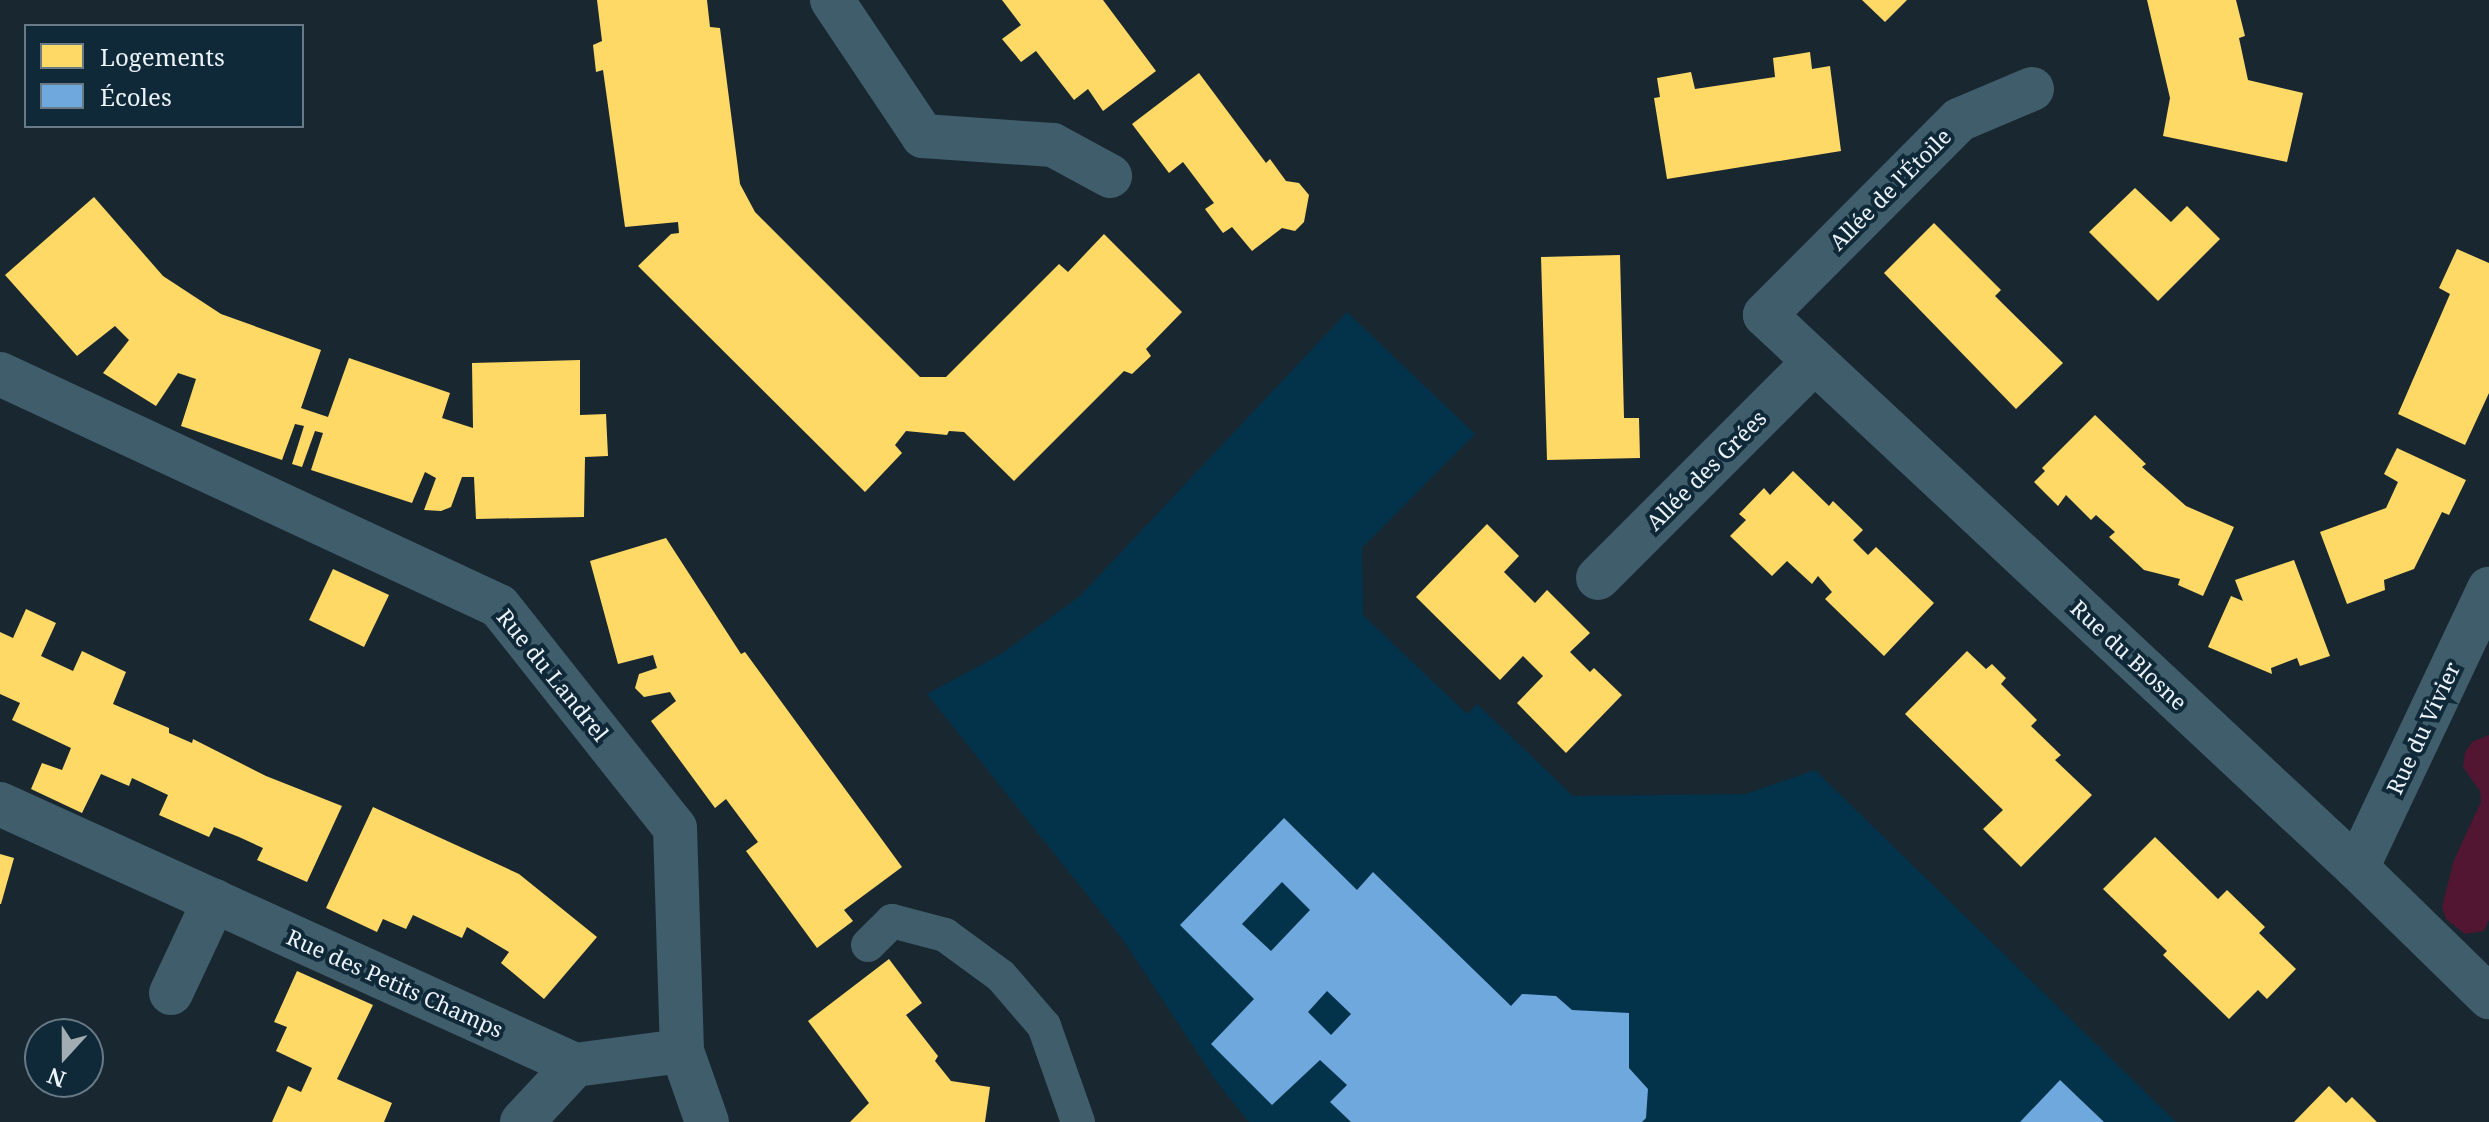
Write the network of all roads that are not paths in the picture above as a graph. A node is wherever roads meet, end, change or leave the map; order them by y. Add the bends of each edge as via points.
1 (832, 0) edge
2 (2032, 89) dead end
3 (1110, 176) dead end
4 (1765, 315) joint
5 (1814, 362) junction
6 (0, 374) edge
7 (1598, 578) dead end
8 (2489, 589) edge
9 (0, 804) edge
10 (2357, 868) junction
11 (214, 901) junction
12 (868, 945) dead end
13 (171, 993) dead end
14 (2489, 997) edge
15 (682, 1051) junction
16 (575, 1065) junction
17 (522, 1122) edge
18 (707, 1122) edge
19 (1078, 1122) edge

1 - 3 street via 923,136 1053,145
2 - 4 street, Allée de l'Étoile via 1959,120
4 - 5 street, Rue du Blosne
5 - 7 street, Allée des Grées
5 - 10 street, Rue du Blosne
6 - 15 street, Rue du Landrel via 499,606 675,828
8 - 10 street, Rue du Vivier
9 - 11 street, Rue des Petits Champs
10 - 14 street, Rue du Blosne
11 - 13 street
11 - 16 street, Rue des Petits Champs
12 - 19 lane via 892,921 945,935 1001,976 1044,1026
15 - 16 street
15 - 18 street, Rue du Landrel
16 - 17 street

